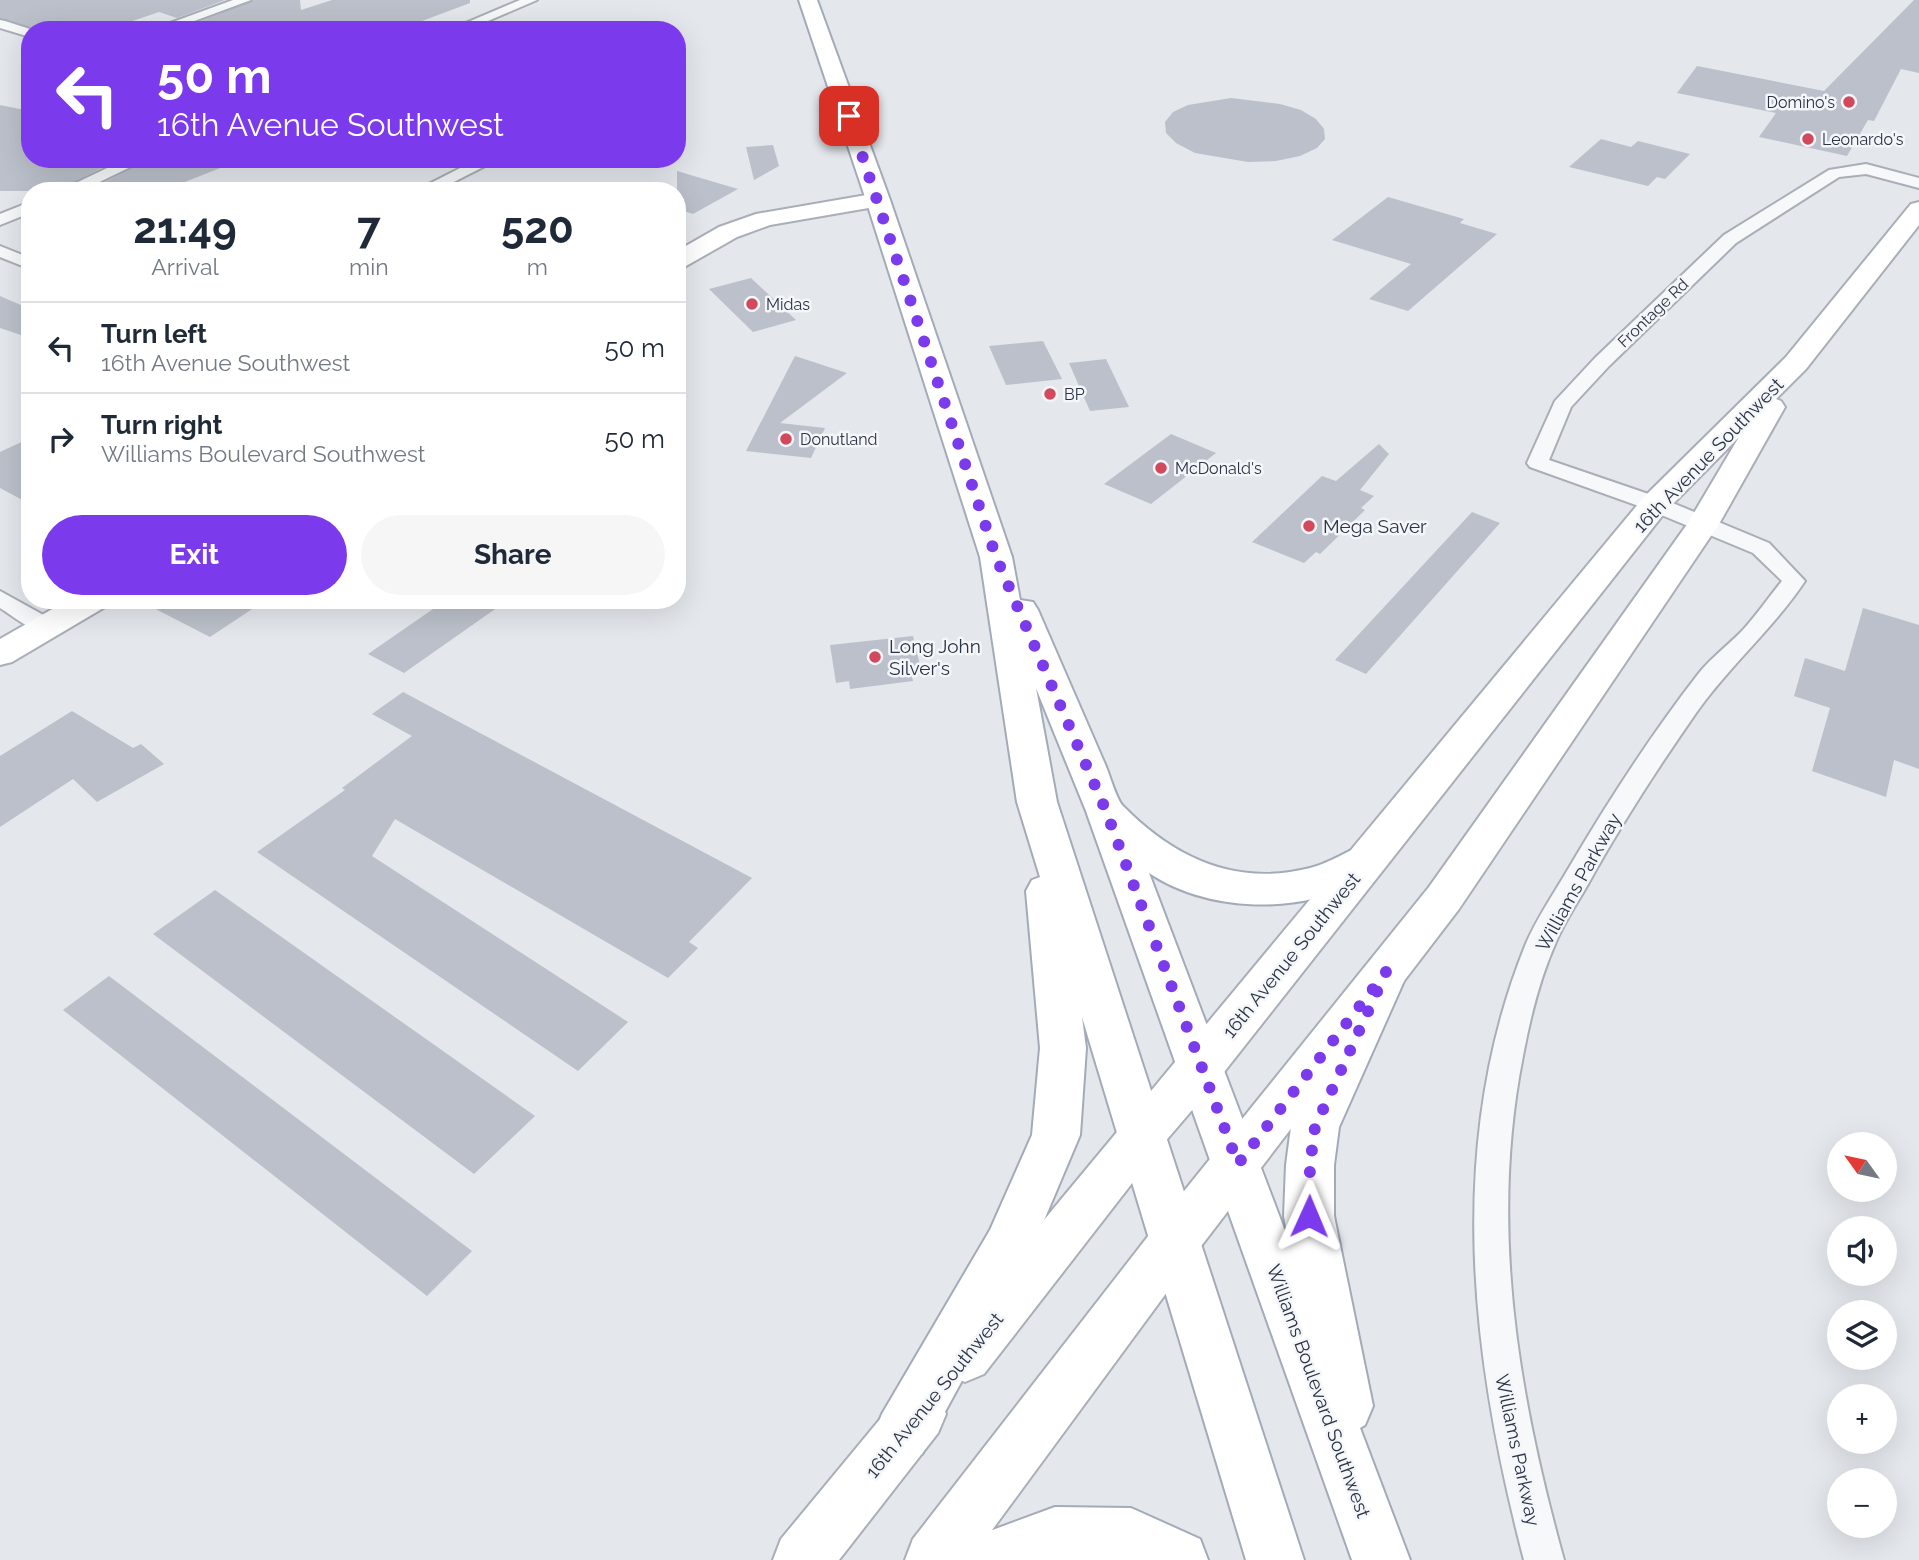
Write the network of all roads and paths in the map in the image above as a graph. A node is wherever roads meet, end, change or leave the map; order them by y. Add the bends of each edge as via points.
1 (245, 0) edge
2 (531, 0) edge
3 (808, 0) edge
4 (183, 21) edge
5 (478, 21) edge
6 (0, 24) edge
7 (21, 30) edge
8 (119, 168) edge
9 (472, 168) edge
10 (87, 182) edge
11 (442, 182) edge
12 (1919, 183) edge
13 (878, 200) junction
14 (1919, 209) edge
15 (21, 211) edge
16 (0, 220) edge
17 (0, 251) edge
18 (686, 256) edge
19 (21, 260) edge
20 (1796, 363) junction
21 (1655, 504) junction
22 (1703, 524) junction
23 (996, 557) junction
24 (0, 598) edge
25 (78, 609) edge
26 (48, 627) junction
27 (0, 654) edge
28 (1037, 802) junction
29 (1106, 811) junction
30 (1369, 858) junction
31 (1386, 972) junction
32 (1201, 1067) junction
33 (1140, 1136) junction
34 (1238, 1164) junction
35 (1174, 1242) junction
36 (902, 1434) junction
37 (1377, 1551) edge
38 (802, 1560) edge
39 (934, 1560) edge
40 (989, 1560) edge
41 (1179, 1560) edge
42 (1275, 1560) edge
43 (1544, 1560) edge

1 - 4 street
2 - 5 street
3 - 13 main road, Williams Boulevard Southwest
6 - 7 street
8 - 10 street
9 - 11 street
12 - 21 street, Frontage Rd via 1866,169 1835,173 1730,239 1562,405 1538,463
13 - 18 main road via 765,219 727,232
13 - 23 main road, Williams Boulevard Southwest
14 - 20 main road, 16th Avenue Southwest
15 - 16 street
17 - 19 street
20 - 21 main road, 16th Avenue Southwest
20 - 22 main road, 16th Avenue Southwest
21 - 22 street, Williams Parkway
21 - 30 main road, 16th Avenue Southwest
22 - 31 main road, 16th Avenue Southwest via 1444,898
22 - 43 street, Williams Parkway via 1761,548 1794,581 1753,633 1707,678 1586,860 1540,944 1517,1010 1494,1122 1489,1239 1502,1377
23 - 28 main road, Williams Boulevard Southwest
23 - 29 main road, Williams Boulevard Southwest
24 - 26 street
25 - 26 main road
26 - 27 main road
28 - 33 main road, Williams Boulevard Southwest
28 - 36 main road via 1063,1048 1056,1135 1008,1246
29 - 30 main road via 1157,859 1214,883 1268,889 1316,883
29 - 32 main road, Williams Boulevard Southwest
30 - 32 main road, 16th Avenue Southwest
31 - 34 main road, 16th Avenue Southwest
31 - 37 main road via 1315,1127 1309,1191 1309,1216
32 - 33 main road, 16th Avenue Southwest
32 - 34 main road, Williams Boulevard Southwest
33 - 35 main road, Williams Boulevard Southwest
33 - 36 main road, 16th Avenue Southwest
34 - 35 main road, 16th Avenue Southwest
34 - 37 main road, Williams Boulevard Southwest
35 - 39 main road, 16th Avenue Southwest
35 - 42 main road, Williams Boulevard Southwest
36 - 38 main road, 16th Avenue Southwest
40 - 41 main road via 1055,1536 1131,1537

